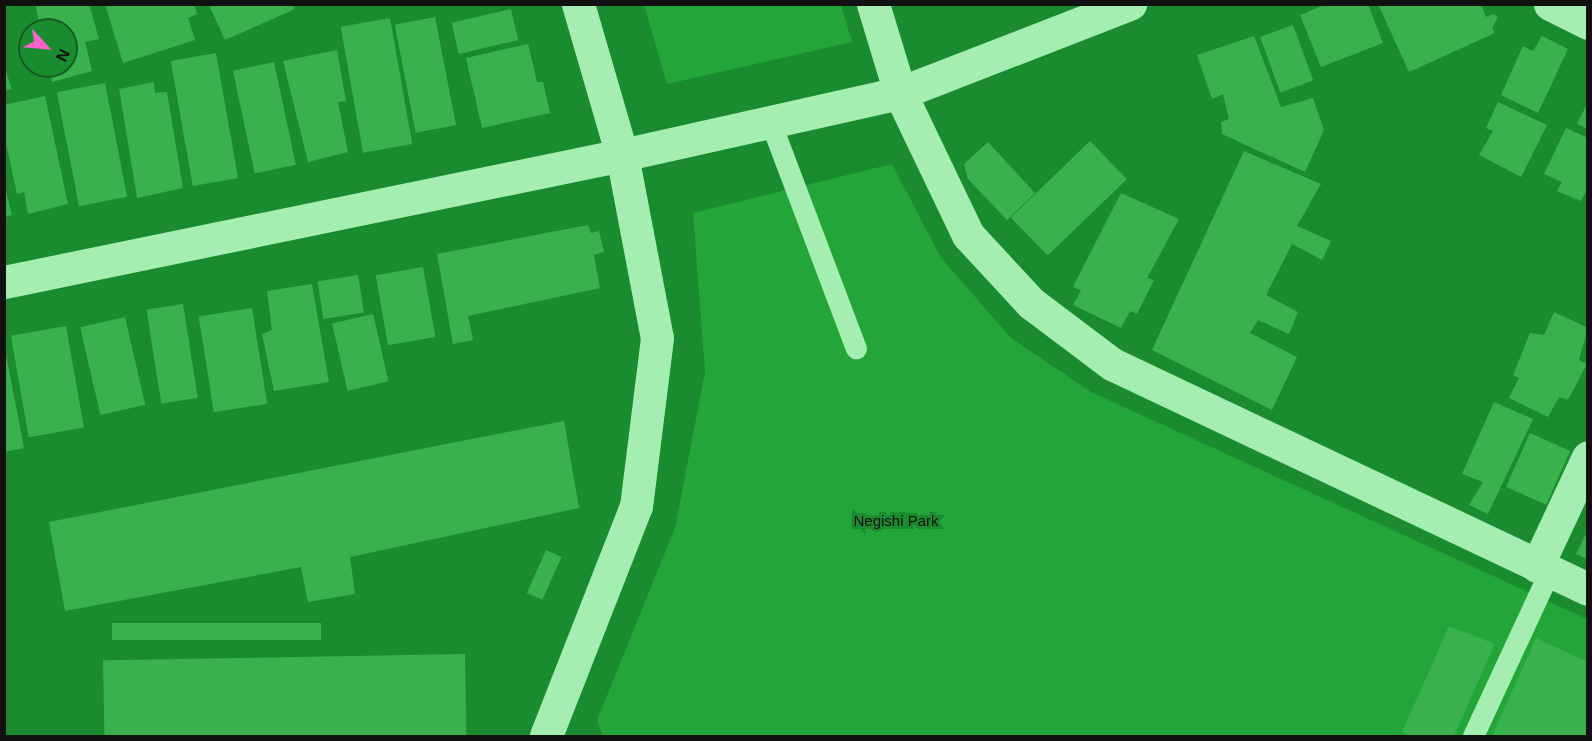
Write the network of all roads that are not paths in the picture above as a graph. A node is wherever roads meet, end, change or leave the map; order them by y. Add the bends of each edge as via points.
1 (578, 4) edge
2 (873, 4) edge
3 (1130, 4) edge
4 (1550, 4) edge
5 (1587, 23) edge
6 (900, 93) junction
7 (770, 121) junction
8 (622, 155) junction
9 (4, 282) edge
10 (856, 348) dead end
11 (1587, 457) edge
12 (1543, 569) junction
13 (1587, 589) edge
14 (546, 736) edge
15 (1473, 736) edge

1 - 8 street
2 - 6 street
3 - 6 street
4 - 5 street
6 - 7 street
6 - 12 street via 968,235 1031,303 1112,364
7 - 8 street
7 - 10 lane
8 - 9 street
8 - 14 street via 657,338 638,495
11 - 12 street
12 - 13 street
12 - 15 lane

